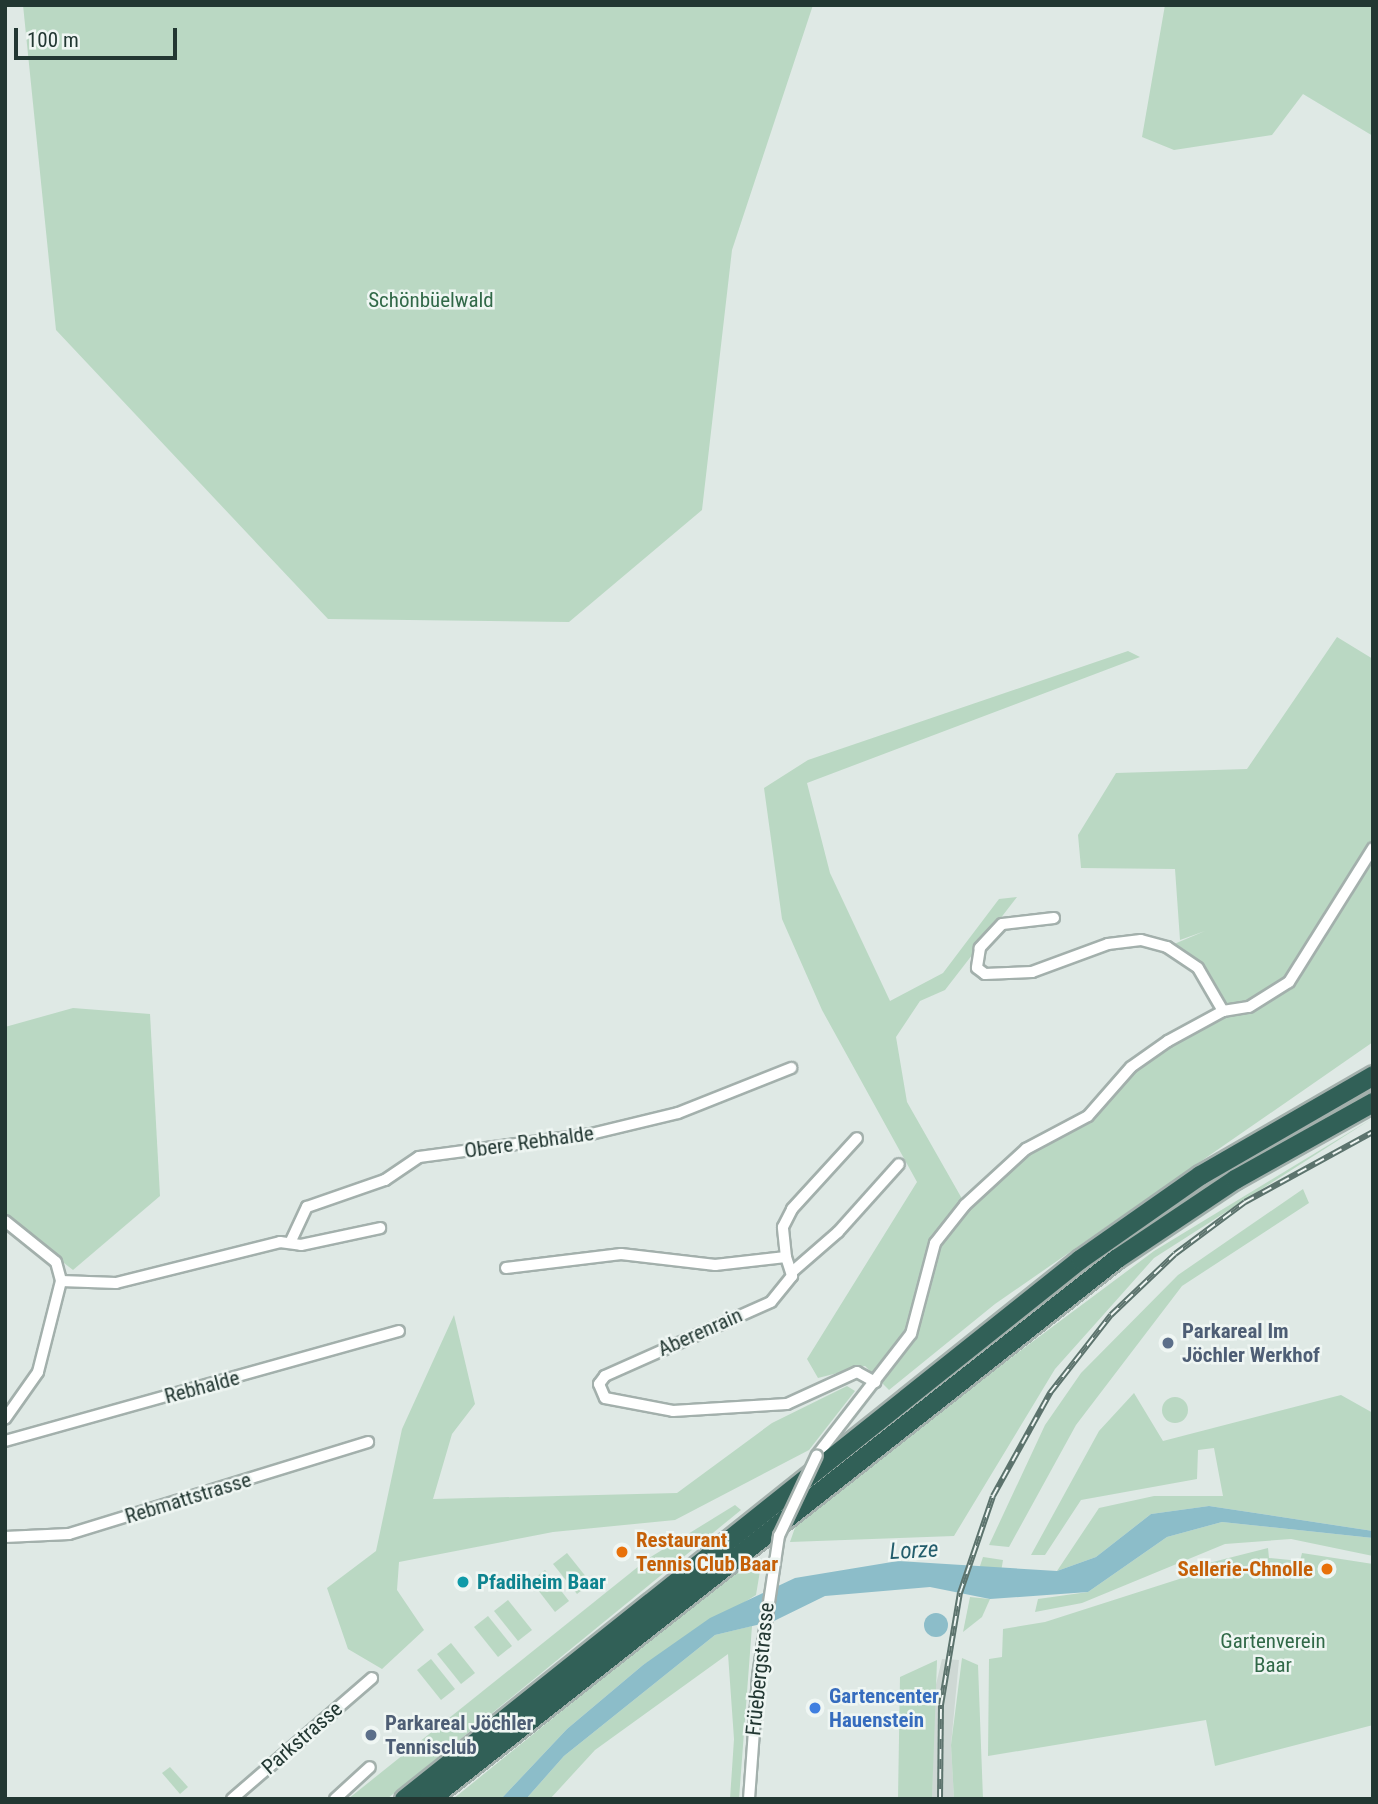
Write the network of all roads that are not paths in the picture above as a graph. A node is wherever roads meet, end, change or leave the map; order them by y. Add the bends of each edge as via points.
1 (1373, 848) edge
2 (1054, 918) dead end
3 (1223, 1011) junction
4 (792, 1068) dead end
5 (1373, 1075) edge
6 (1373, 1102) edge
7 (857, 1138) dead end
8 (899, 1164) dead end
9 (5, 1222) edge
10 (380, 1228) dead end
11 (290, 1243) junction
12 (786, 1258) junction
13 (506, 1268) dead end
14 (792, 1272) junction
15 (61, 1282) junction
16 (399, 1331) dead end
17 (875, 1382) junction
18 (5, 1419) edge
19 (5, 1441) edge
20 (369, 1443) dead end
21 (5, 1537) edge
22 (372, 1678) dead end
23 (370, 1767) dead end
24 (233, 1799) edge
25 (335, 1799) edge
26 (404, 1799) edge
27 (429, 1799) edge
28 (749, 1799) edge

1 - 3 street, Früebergstrasse via 1289,982 1249,1007
2 - 3 street via 1002,924 980,948 977,968 985,974 1032,972 1108,944 1140,940 1167,947 1198,968
3 - 17 street, Früebergstrasse via 1131,1067 1088,1116 1026,1150 965,1205 936,1242 911,1334
4 - 11 street, Obere Rebhalde via 678,1113 591,1134 419,1157 385,1180 307,1207
5 - 26 highway via 1223,1160 1080,1259
6 - 27 highway via 1235,1179 1116,1258
7 - 12 street via 792,1209 783,1227
8 - 14 street via 838,1232
9 - 15 street via 56,1262
10 - 11 street
11 - 15 street via 116,1283
12 - 13 street via 715,1265 621,1254
12 - 14 street
14 - 17 street, Aberenrain via 771,1302 605,1376 600,1392 673,1411 787,1404 857,1372
15 - 18 street via 38,1372
16 - 19 street, Rebhalde
17 - 28 street, Früebergstrasse, bridge via 817,1455 786,1518 772,1566
20 - 21 street, Rebmattstrasse via 69,1534
22 - 24 street, Parkstrasse
23 - 25 street

